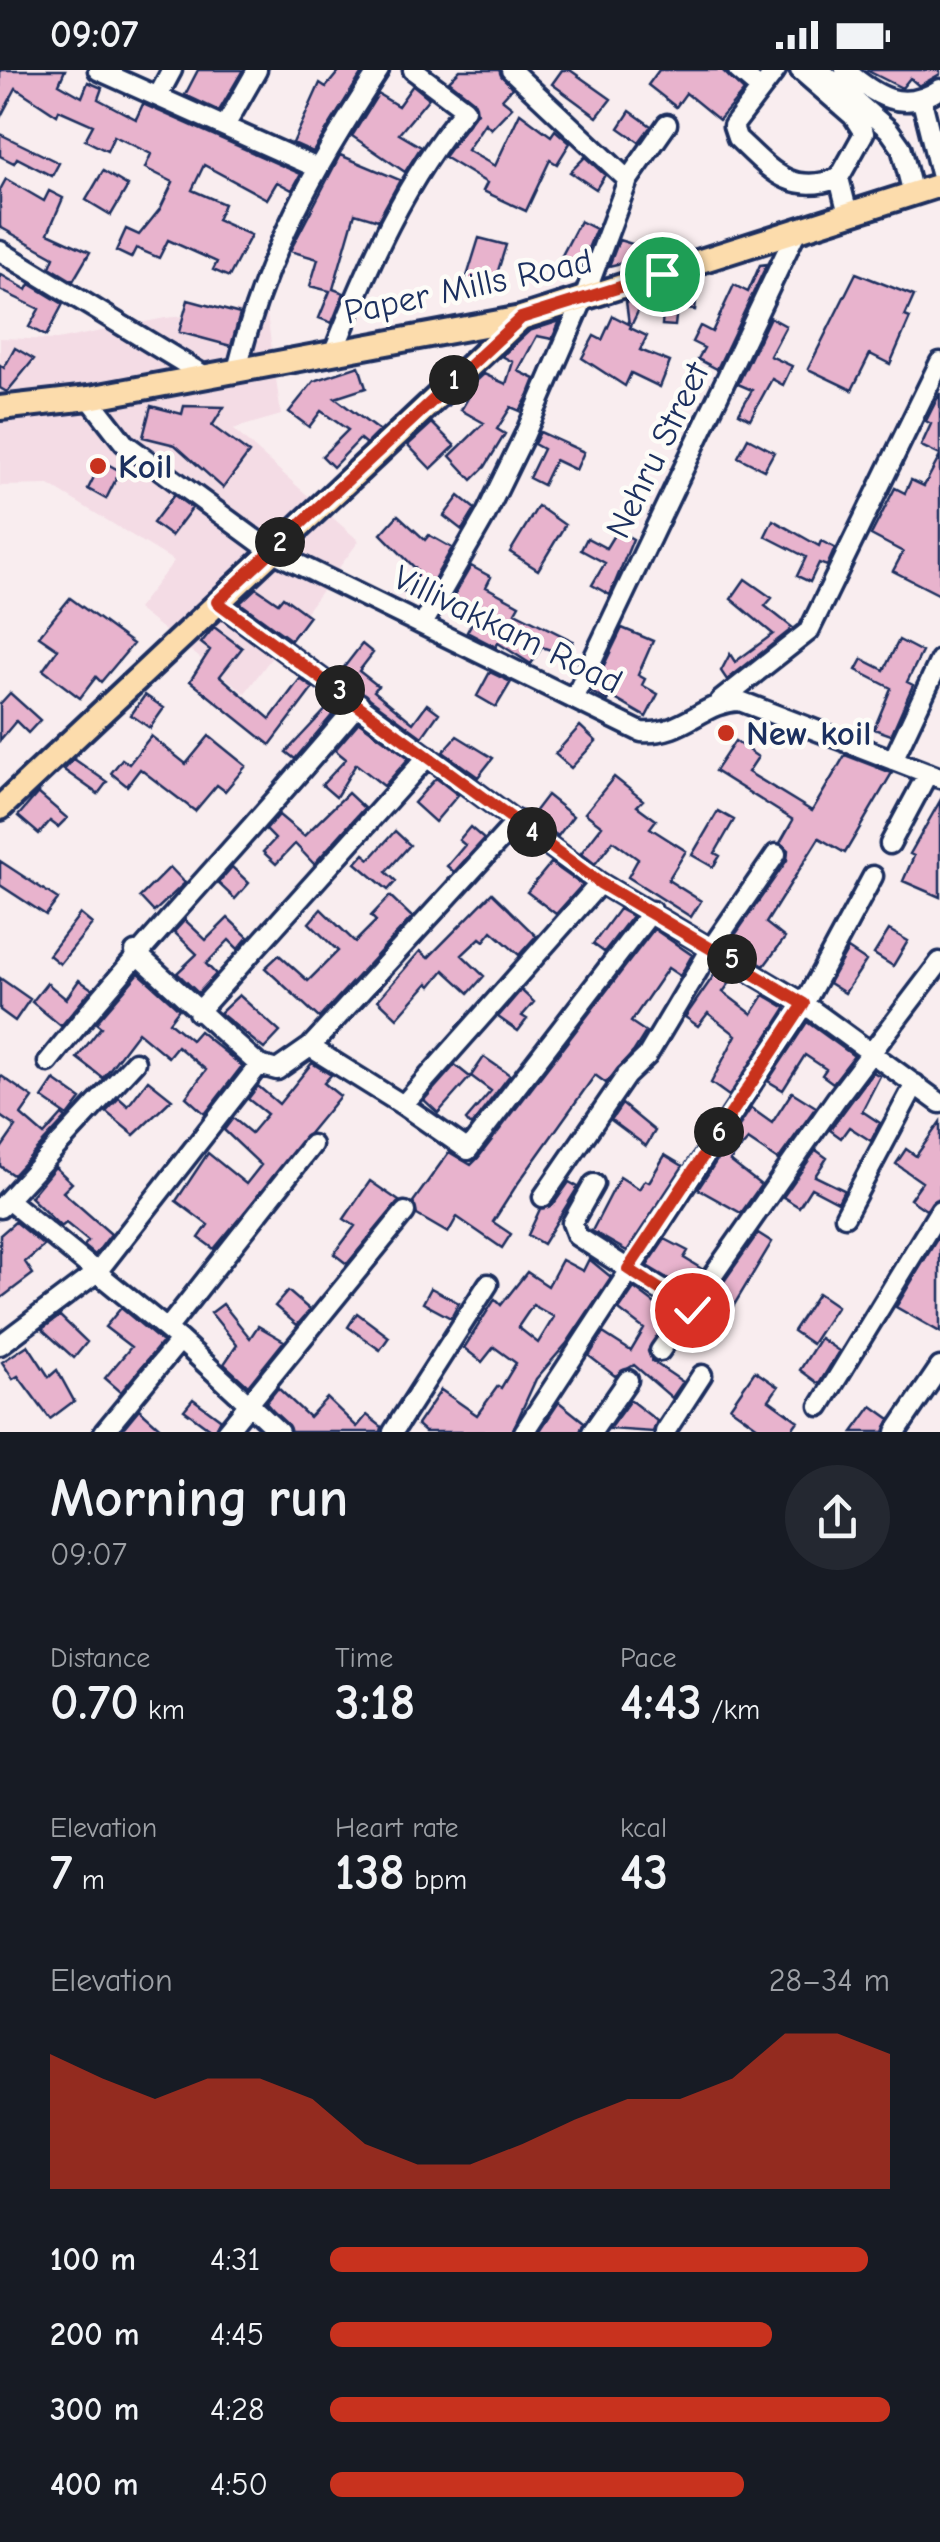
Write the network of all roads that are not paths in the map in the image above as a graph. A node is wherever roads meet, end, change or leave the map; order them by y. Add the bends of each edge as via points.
1 (98, 70) edge
2 (172, 70) edge
3 (257, 70) edge
4 (378, 70) edge
5 (413, 70) edge
6 (511, 70) edge
7 (738, 70) edge
8 (776, 70) edge
9 (800, 70) edge
10 (820, 70) edge
11 (845, 70) edge
12 (759, 88) junction
13 (940, 90) edge
14 (158, 96) junction
15 (922, 101) junction
16 (667, 124) dead end
17 (226, 126) junction
18 (315, 167) junction
19 (940, 173) edge
20 (839, 178) junction
21 (628, 180) junction
22 (940, 185) edge
23 (914, 194) junction
24 (848, 214) junction
25 (797, 230) junction
26 (0, 251) edge
27 (584, 300) junction
28 (521, 318) junction
29 (334, 351) junction
30 (940, 362) edge
31 (237, 370) junction
32 (202, 374) junction
33 (90, 398) junction
34 (0, 408) edge
35 (271, 551) junction
36 (217, 602) junction
37 (423, 624) junction
38 (940, 660) edge
39 (575, 696) junction
40 (720, 702) junction
41 (359, 703) junction
42 (428, 756) junction
43 (893, 760) junction
44 (934, 776) edge
45 (0, 808) edge
46 (516, 821) junction
47 (890, 844) dead end
48 (776, 854) dead end
49 (873, 876) dead end
50 (600, 883) junction
51 (652, 911) junction
52 (712, 947) junction
53 (135, 952) junction
54 (940, 962) edge
55 (804, 1004) junction
56 (198, 1012) junction
57 (310, 1047) junction
58 (870, 1053) junction
59 (48, 1062) dead end
60 (135, 1062) dead end
61 (259, 1065) junction
62 (915, 1084) junction
63 (940, 1103) edge
64 (403, 1105) junction
65 (312, 1145) dead end
66 (594, 1184) dead end
67 (543, 1197) dead end
68 (4, 1204) edge
69 (940, 1210) edge
70 (405, 1212) dead end
71 (846, 1216) dead end
72 (628, 1269) junction
73 (98, 1272) junction
74 (488, 1284) dead end
75 (692, 1310) junction
76 (174, 1335) junction
77 (0, 1345) edge
78 (660, 1351) dead end
79 (940, 1368) edge
80 (702, 1374) dead end
81 (628, 1380) dead end
82 (250, 1403) junction
83 (820, 1406) dead end
84 (104, 1432) edge
85 (226, 1432) edge
86 (279, 1432) edge
87 (394, 1432) edge
88 (524, 1432) edge
89 (592, 1432) edge
90 (665, 1432) edge
91 (896, 1432) edge

1 - 14 street
2 - 14 street
3 - 17 street
4 - 18 street
5 - 29 street via 466,109 415,176
6 - 21 street
7 - 12 street
8 - 12 street
9 - 20 street via 864,133
10 - 23 street via 889,130
11 - 15 street via 881,99
12 - 20 street via 734,126 737,138 799,186
13 - 15 street
14 - 17 street
15 - 19 street
16 - 21 street
17 - 18 street
18 - 31 street via 275,251
20 - 24 street
21 - 27 street
22 - 23 main road, Paper Mills Road
23 - 24 main road, Paper Mills Road
24 - 25 main road, Paper Mills Road
25 - 27 main road, Paper Mills Road
25 - 39 street, Nehru Street
26 - 32 street
27 - 28 main road, Paper Mills Road
27 - 37 street via 486,516
28 - 29 main road, Paper Mills Road
28 - 35 main road
29 - 31 main road, Paper Mills Road
30 - 40 street, Villivakkam Road via 808,631
31 - 32 main road, Paper Mills Road
32 - 33 main road, Paper Mills Road
33 - 34 main road, Paper Mills Road
33 - 35 street, Villivakkam Road via 124,443
35 - 36 main road
35 - 37 street, Villivakkam Road
36 - 41 street
36 - 45 main road
37 - 39 street, Villivakkam Road
38 - 43 street
39 - 40 street, Villivakkam Road via 641,732 663,733
40 - 43 street via 740,701
41 - 42 street
41 - 53 street
42 - 46 street
42 - 56 street
43 - 44 street
44 - 47 street
46 - 50 street
46 - 57 street
48 - 52 street
49 - 55 street
50 - 51 street
50 - 64 street
51 - 52 street
51 - 64 street via 478,1144 468,1150
52 - 55 street
52 - 67 street via 646,1056
53 - 56 street
53 - 59 street
54 - 58 street
55 - 58 street
55 - 72 street
56 - 61 street
57 - 61 street via 277,1070
57 - 64 street
58 - 62 street
58 - 75 street
60 - 68 street
61 - 73 street
62 - 63 street
62 - 71 street
65 - 76 street
66 - 72 street via 574,1229
68 - 73 street
69 - 83 street
70 - 82 street
72 - 75 street
72 - 88 street
73 - 76 street
73 - 77 street
74 - 87 street
75 - 78 street
76 - 82 street
76 - 84 street
79 - 91 street
80 - 90 street
81 - 89 street
82 - 85 street
82 - 86 street

